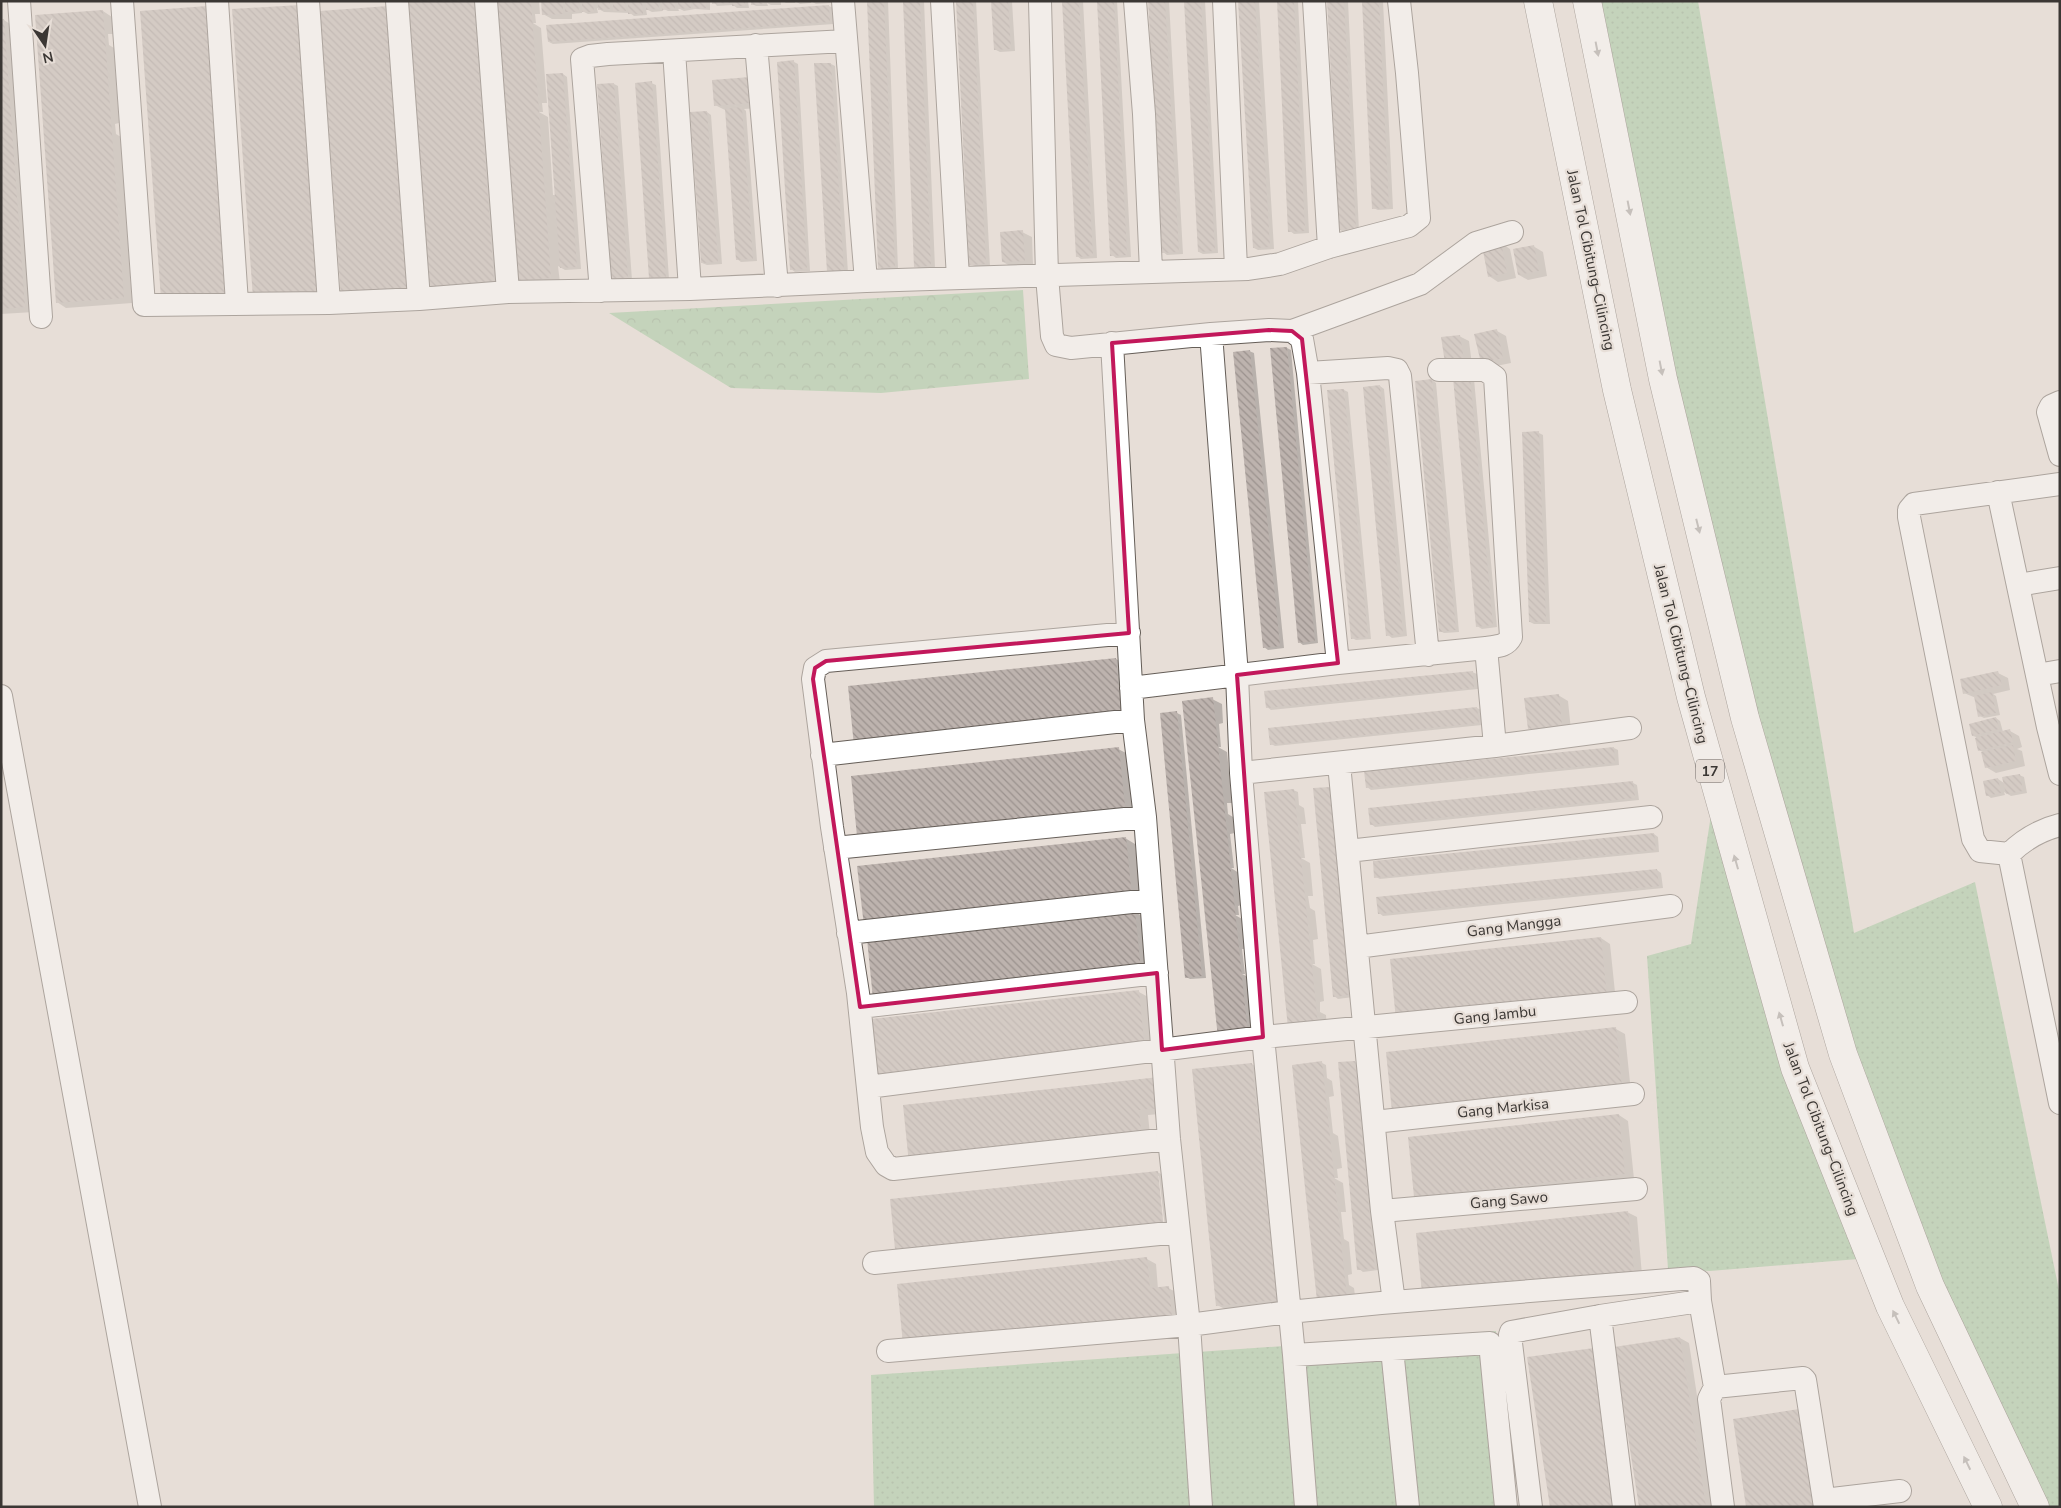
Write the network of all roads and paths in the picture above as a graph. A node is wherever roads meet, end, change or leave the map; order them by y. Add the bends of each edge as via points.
1 (19, 1) edge
2 (122, 1) edge
3 (217, 1) edge
4 (308, 1) edge
5 (397, 1) edge
6 (486, 1) edge
7 (842, 1) edge
8 (942, 1) edge
9 (1040, 1) edge
10 (1134, 1) edge
11 (1224, 1) edge
12 (1314, 1) edge
13 (1399, 1) edge
14 (1538, 1) edge
15 (1587, 1) edge
16 (846, 41) junction
17 (756, 45) junction
18 (674, 51) junction
19 (1512, 232) dead end
20 (1329, 248) junction
21 (1236, 268) junction
22 (1151, 271) junction
23 (1047, 276) junction
24 (958, 278) junction
25 (866, 281) junction
26 (777, 286) junction
27 (690, 290) junction
28 (601, 291) junction
29 (508, 292) junction
30 (419, 299) junction
31 (237, 303) junction
32 (329, 303) junction
33 (41, 317) dead end
34 (1292, 331) junction
35 (1210, 334) junction
36 (1112, 343) junction
37 (1438, 370) dead end
38 (1308, 372) junction
39 (2060, 402) edge
40 (2060, 455) edge
41 (2060, 484) edge
42 (1998, 492) junction
43 (2060, 578) edge
44 (2018, 585) junction
45 (1128, 633) junction
46 (1486, 648) junction
47 (1428, 655) junction
48 (1338, 663) junction
49 (2060, 671) edge
50 (1237, 675) junction
51 (2037, 675) junction
52 (1131, 688) junction
53 (1, 696) edge
54 (1132, 720) junction
55 (2054, 726) edge
56 (1630, 728) dead end
57 (1494, 746) junction
58 (822, 755) junction
59 (1339, 764) junction
60 (1241, 773) junction
61 (2060, 774) edge
62 (1651, 817) dead end
63 (1145, 818) junction
64 (2060, 824) edge
65 (835, 848) junction
66 (1348, 851) junction
67 (2009, 854) junction
68 (1150, 900) junction
69 (1670, 906) dead end
70 (848, 933) junction
71 (1357, 947) junction
72 (1157, 973) junction
73 (1626, 1002) dead end
74 (860, 1007) junction
75 (1365, 1028) junction
76 (1263, 1037) junction
77 (1162, 1050) junction
78 (868, 1087) junction
79 (1633, 1094) dead end
80 (2060, 1103) edge
81 (1374, 1122) junction
82 (1169, 1139) junction
83 (1636, 1189) dead end
84 (1382, 1211) junction
85 (1179, 1232) junction
86 (874, 1263) dead end
87 (1700, 1301) junction
88 (1394, 1302) junction
89 (1288, 1312) junction
90 (1600, 1316) junction
91 (1189, 1325) junction
92 (1392, 1349) junction
93 (888, 1351) dead end
94 (1294, 1355) junction
95 (1716, 1387) junction
96 (1900, 1492) dead end
97 (1825, 1503) edge
98 (150, 1507) edge
99 (1201, 1507) edge
100 (1306, 1507) edge
101 (1408, 1507) edge
102 (1506, 1507) edge
103 (1530, 1507) edge
104 (1624, 1507) edge
105 (1722, 1507) edge
106 (1988, 1507) edge
107 (2035, 1507) edge

1 - 33 street
2 - 31 street via 144,305
3 - 31 street
4 - 32 street
5 - 30 street
6 - 29 street
7 - 16 street
8 - 24 street
9 - 23 street
10 - 22 street via 1144,114
11 - 21 street
12 - 20 street
13 - 20 street via 1419,218 1409,226
106 -> 14 highway, Jalan Tol Cibitung–Cilincing / 17 via 1890,1306 1795,1068 1697,722 1617,390
15 -> 107 highway via 1663,380 1744,718 1843,1054 1930,1286
16 - 17 street
16 - 25 street
17 - 18 street
17 - 26 street
18 - 27 street
18 - 28 street via 590,56 581,62
19 - 34 street via 1472,245 1420,284
20 - 21 street via 1280,264
21 - 22 street
22 - 23 street
23 - 24 street
23 - 36 street via 1052,336 1056,345 1071,348
24 - 25 street
25 - 26 street
26 - 27 street
27 - 28 street
28 - 29 street
29 - 30 street
30 - 32 street
31 - 32 street
34 - 35 street
34 - 38 street via 1302,339
35 - 36 street
35 - 50 street
36 - 45 street
37 - 46 street via 1485,370 1496,377 1511,637 1502,646
38 - 47 street via 1388,368 1397,370 1400,376
38 - 48 street
39 - 40 street via 2051,406 2048,412
41 - 42 street
42 - 44 street
42 - 67 street via 1914,504 1909,510 1909,517 1973,839 1980,851
43 - 44 street
44 - 51 street
45 - 52 street
45 - 58 street via 826,661 815,668 813,679
46 - 47 street
46 - 57 street
47 - 48 street
48 - 50 street
49 - 51 street
50 - 52 street
50 - 60 street
51 - 55 street
52 - 54 street
53 - 98 street
54 - 58 street
54 - 63 street
55 - 61 street
56 - 57 street
57 - 59 street
58 - 65 street
59 - 60 street
59 - 66 street
60 - 76 street
62 - 66 street
63 - 65 street
63 - 68 street
64 - 67 street via 2039,832
65 - 70 street
66 - 71 street
67 - 80 street
68 - 70 street
68 - 72 street
69 - 71 street, Gang Mangga
70 - 74 street
71 - 75 street
72 - 74 street
72 - 77 street
73 - 75 street, Gang Jambu
74 - 78 street
75 - 76 street, Gang Jambu
75 - 81 street
76 - 77 street, Gang Jambu
76 - 89 street
77 - 78 street, Gang Jambu
77 - 82 street
78 - 82 street via 878,1152 886,1165 893,1169
79 - 81 street, Gang Markisa
81 - 84 street
82 - 85 street
83 - 84 street, Gang Sawo
84 - 88 street
85 - 86 street
85 - 91 street
87 - 88 street via 1699,1281 1694,1278
87 - 90 street
87 - 95 street
88 - 89 street
89 - 91 street
89 - 94 street
90 - 103 street via 1514,1330 1510,1335
90 - 104 street
91 - 93 street
91 - 99 street
92 - 94 street
92 - 101 street
92 - 102 street via 1490,1343
94 - 100 street
95 - 97 street via 1805,1380
95 - 105 street via 1709,1399
96 - 97 street

